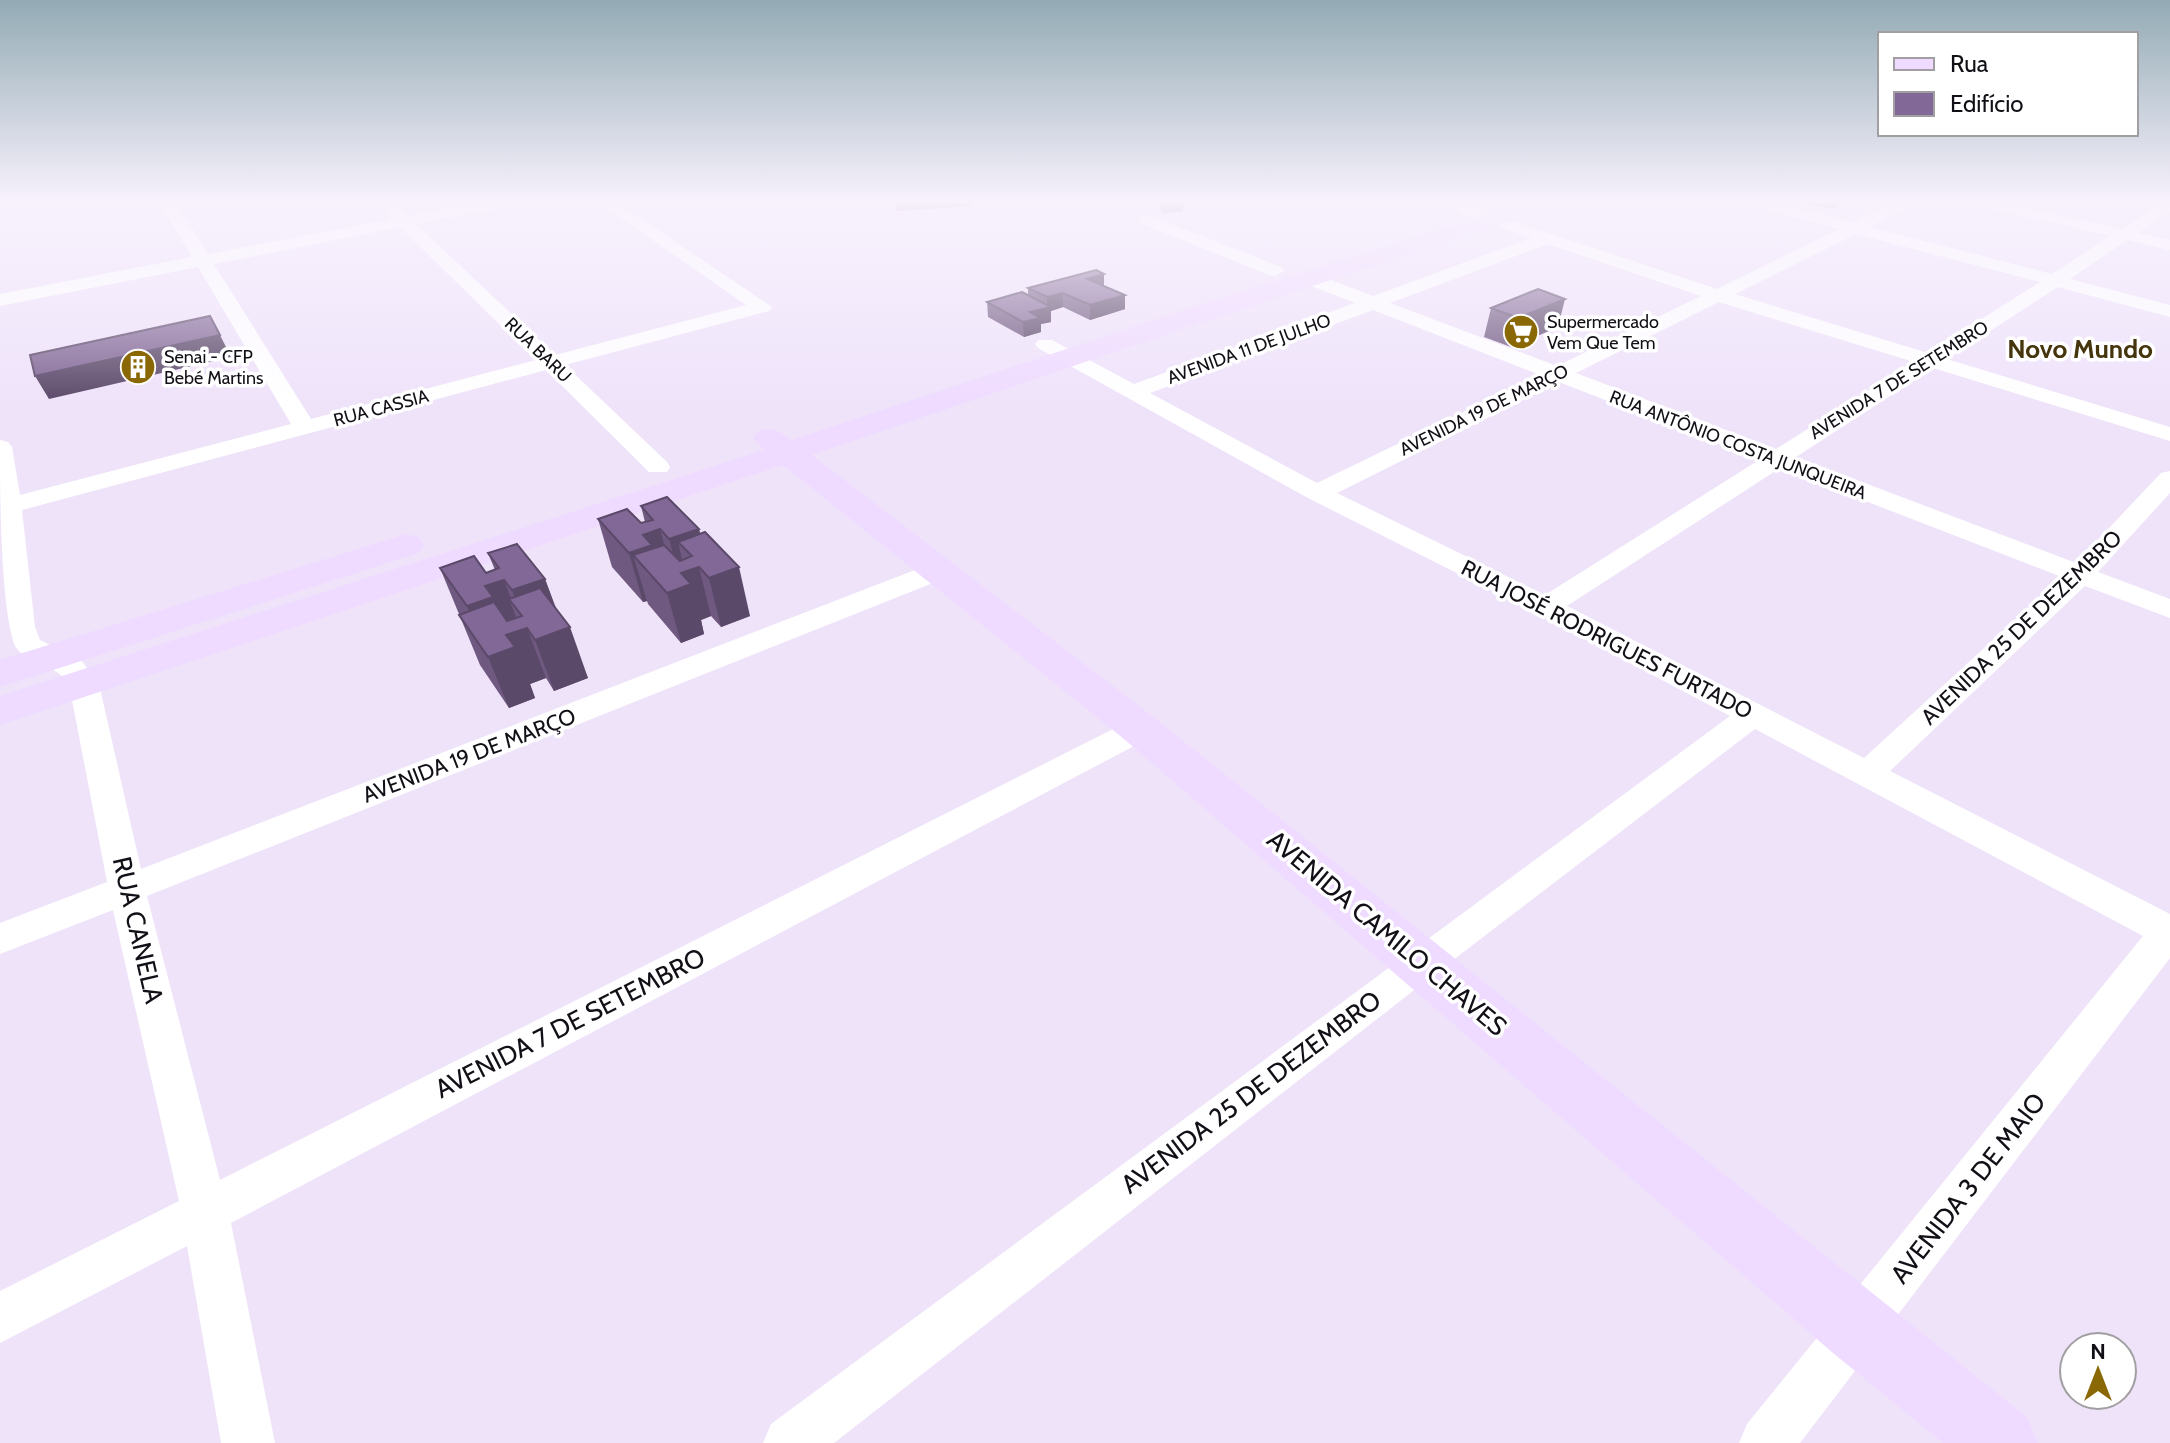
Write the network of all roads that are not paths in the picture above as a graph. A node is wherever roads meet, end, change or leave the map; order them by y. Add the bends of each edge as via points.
1 (162, 268) edge
2 (210, 268) edge
3 (453, 268) edge
4 (705, 268) edge
5 (1268, 268) edge
6 (1284, 268) edge
7 (1333, 268) edge
8 (1467, 268) edge
9 (1635, 268) edge
10 (1772, 268) edge
11 (2006, 268) edge
12 (2074, 268) edge
13 (1275, 271) junction
14 (1308, 278) junction
15 (2055, 281) junction
16 (1717, 295) junction
17 (0, 300) edge
18 (1176, 300) junction
19 (1372, 304) junction
20 (2170, 311) edge
21 (1202, 313) junction
22 (1045, 344) junction
23 (1073, 359) junction
24 (1934, 360) junction
25 (552, 363) junction
26 (1556, 375) junction
27 (1132, 392) junction
28 (305, 428) junction
29 (2170, 434) edge
30 (776, 443) junction
31 (0, 447) edge
32 (1773, 459) junction
33 (658, 467) junction
34 (2170, 478) edge
35 (1317, 493) junction
36 (5, 507) edge
37 (938, 571) junction
38 (2080, 575) junction
39 (1546, 607) junction
40 (2170, 609) edge
41 (68, 671) junction
42 (0, 674) edge
43 (0, 711) edge
44 (1754, 714) junction
45 (1140, 729) junction
46 (1868, 773) junction
47 (127, 890) junction
48 (2169, 932) edge
49 (0, 939) edge
50 (1422, 962) junction
51 (205, 1211) junction
52 (0, 1318) edge
53 (1858, 1328) junction
54 (248, 1443) edge
55 (790, 1443) edge
56 (1766, 1443) edge
57 (2001, 1443) edge

1 - 17 street
2 - 28 street
3 - 25 street, RUA BARU
4 - 25 street, RUA CASSIA via 762,307
5 - 13 street
6 - 13 main road
7 - 14 main road
8 - 19 street, AVENIDA 11 DE JULHO
9 - 16 street
10 - 16 street, AVENIDA 19 DE MARÇO
11 - 15 street
12 - 15 street, AVENIDA 7 DE SETEMBRO
13 - 18 main road
14 - 19 street, RUA ANTÔNIO COSTA JUNQUEIRA
14 - 21 main road
15 - 20 street
15 - 24 street, AVENIDA 7 DE SETEMBRO
16 - 24 street
16 - 26 street, AVENIDA 19 DE MARÇO
18 - 21 main road
18 - 22 main road
19 - 26 street, RUA ANTÔNIO COSTA JUNQUEIRA
19 - 27 street, AVENIDA 11 DE JULHO
21 - 23 main road
22 - 23 street, RUA JOSÉ RODRIGUES FURTADO
22 - 30 main road
23 - 27 street, RUA JOSÉ RODRIGUES FURTADO
23 - 30 main road
24 - 29 street
24 - 32 street, AVENIDA 7 DE SETEMBRO
25 - 28 street, RUA CASSIA
25 - 33 street, RUA BARU
26 - 32 street, RUA ANTÔNIO COSTA JUNQUEIRA
26 - 35 street, AVENIDA 19 DE MARÇO
27 - 35 street, RUA JOSÉ RODRIGUES FURTADO
28 - 36 street, RUA CASSIA
30 - 33 main road
30 - 37 main road, AVENIDA CAMILO CHAVES
30 - 41 main road
31 - 36 street
32 - 38 street, RUA ANTÔNIO COSTA JUNQUEIRA
32 - 39 street, AVENIDA 7 DE SETEMBRO
33 - 41 main road
34 - 38 street, AVENIDA 25 DE DEZEMBRO
35 - 39 street, RUA JOSÉ RODRIGUES FURTADO
36 - 41 street via 24,636 31,649
37 - 45 main road, AVENIDA CAMILO CHAVES
37 - 47 street, AVENIDA 19 DE MARÇO
38 - 40 street, RUA ANTÔNIO COSTA JUNQUEIRA
38 - 46 street, AVENIDA 25 DE DEZEMBRO
39 - 44 street, RUA JOSÉ RODRIGUES FURTADO
41 - 42 main road
41 - 43 main road
41 - 47 street, RUA CANELA
44 - 46 street, RUA JOSÉ RODRIGUES FURTADO
44 - 50 street, AVENIDA 25 DE DEZEMBRO
45 - 50 main road, AVENIDA CAMILO CHAVES
45 - 51 street, AVENIDA 7 DE SETEMBRO
46 - 48 street, RUA JOSÉ RODRIGUES FURTADO
47 - 49 street, AVENIDA 19 DE MARÇO
47 - 51 street, RUA CANELA
48 - 53 street, AVENIDA 3 DE MAIO
50 - 53 main road, AVENIDA CAMILO CHAVES
50 - 55 street, AVENIDA 25 DE DEZEMBRO
51 - 52 street, AVENIDA 7 DE SETEMBRO
51 - 54 street, RUA CANELA
53 - 56 street, AVENIDA 3 DE MAIO
53 - 57 main road, AVENIDA CAMILO CHAVES

